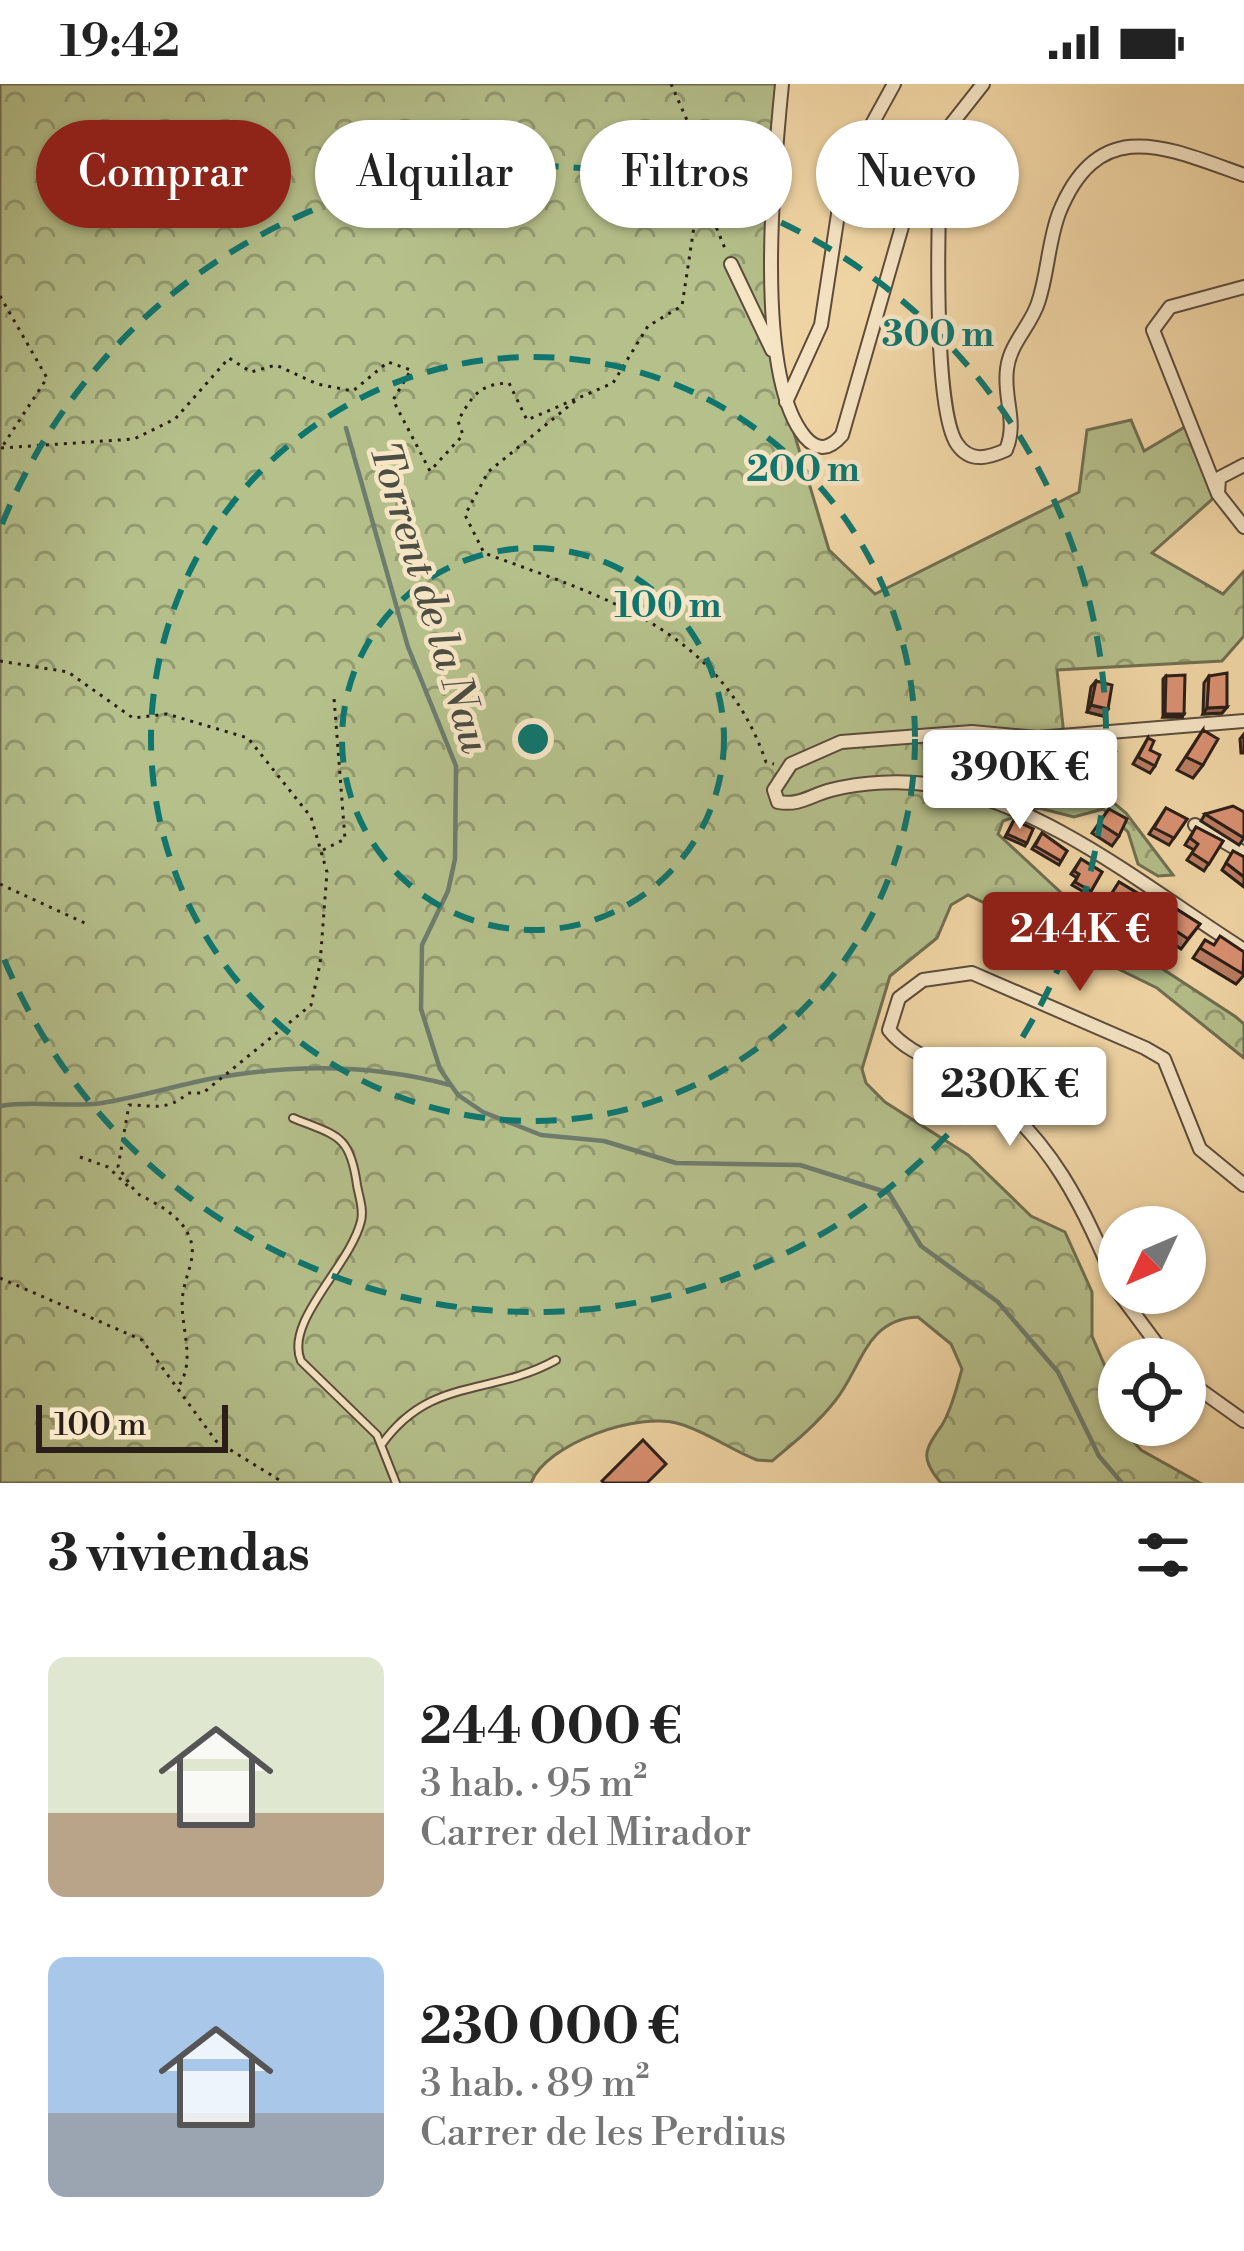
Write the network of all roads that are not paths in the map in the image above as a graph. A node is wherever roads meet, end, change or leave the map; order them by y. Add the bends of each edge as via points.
1 (782, 84) edge
2 (894, 84) edge
3 (983, 84) edge
4 (951, 120) edge
5 (1244, 176) edge
6 (902, 228) edge
7 (940, 228) edge
8 (731, 264) road end
9 (1244, 287) edge
10 (776, 358) junction
11 (785, 403) junction
12 (1244, 465) edge
13 (1217, 494) junction
14 (1244, 527) edge
15 (1244, 721) edge
16 (1195, 825) edge
17 (1244, 854) edge
18 (1244, 950) edge
19 (293, 1118) dead end
20 (1244, 1185) edge
21 (1098, 1247) edge
22 (556, 1360) dead end
23 (1206, 1394) edge
24 (1244, 1421) edge
25 (381, 1445) junction
26 (396, 1483) edge

1 - 10 street
2 - 11 street via 844,175 821,325
3 - 4 street
5 - 7 street via 1158,144 1120,146 1095,160 1060,211 1037,304 1010,351 1014,429 1006,450 985,459 954,440
6 - 11 street via 842,435 820,448 808,442
8 - 10 street
9 - 13 street via 1170,307 1153,330
10 - 11 street
12 - 13 street via 1219,478
13 - 14 street
15 - 18 street via 1037,738 972,732 841,742 787,767 774,790 778,802 795,805 831,790 935,785 1037,820
16 - 17 street
19 - 25 lane via 341,1138 353,1153 363,1216 334,1279 305,1313 295,1348
20 - 21 street via 1200,1149 1164,1059 972,973 923,980 899,998 889,1030 902,1046 976,1083 1061,1166
22 - 25 lane via 529,1375 435,1395
23 - 24 street
25 - 26 lane

